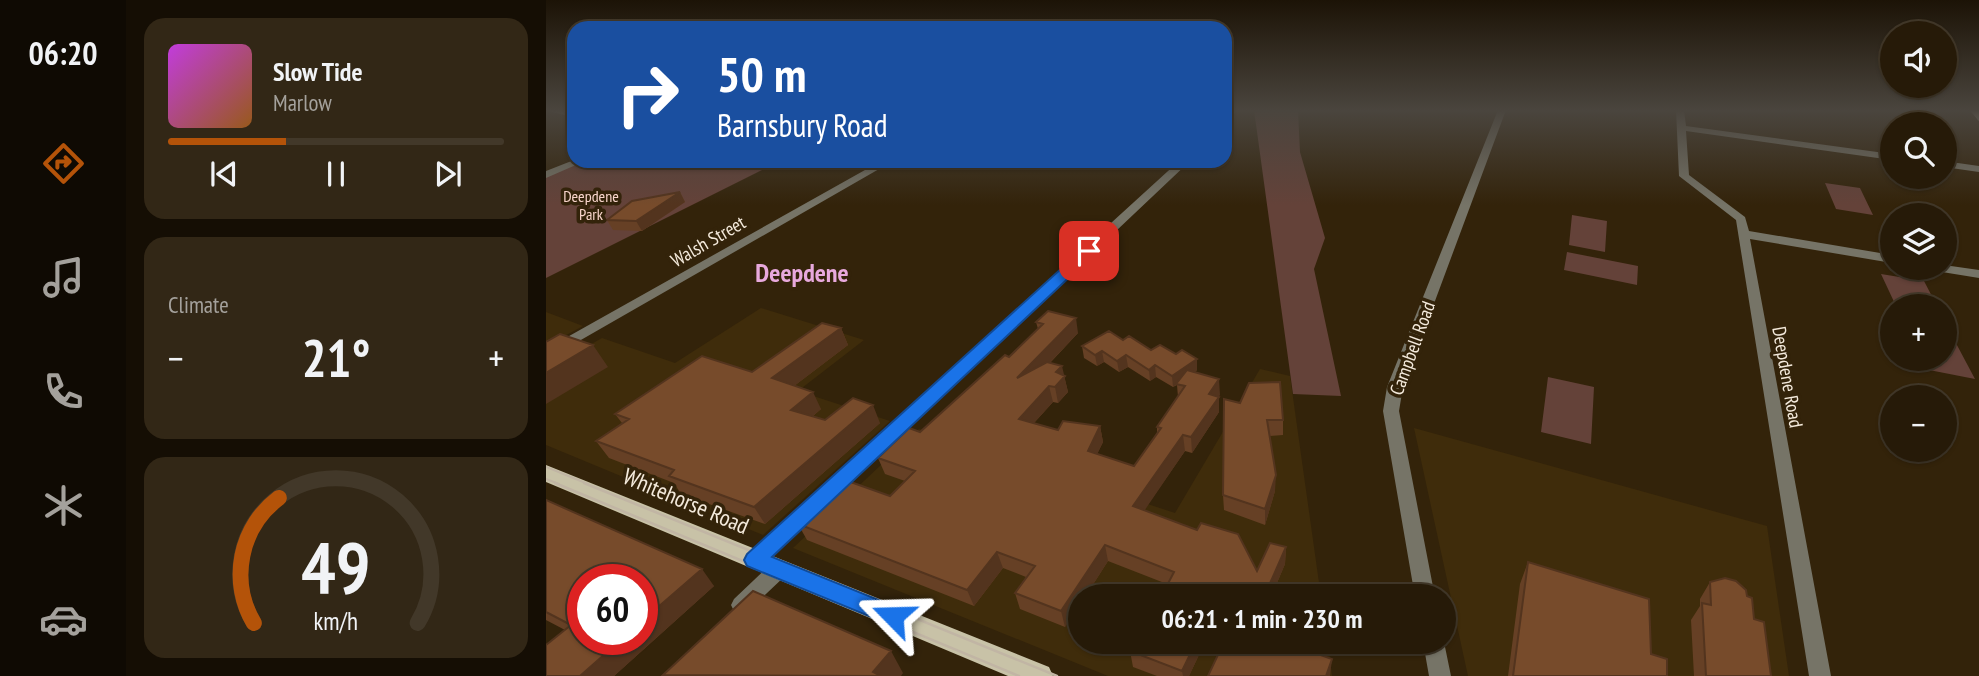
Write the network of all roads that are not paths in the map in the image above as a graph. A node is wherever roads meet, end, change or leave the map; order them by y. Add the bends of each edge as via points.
1 (1490, 142) edge
2 (1682, 142) edge
3 (1780, 142) edge
4 (1880, 155) edge
5 (567, 166) edge
6 (1957, 166) edge
7 (876, 168) edge
8 (1177, 168) edge
9 (1979, 169) edge
10 (546, 175) edge
11 (1744, 234) junction
12 (1880, 257) edge
13 (1957, 270) edge
14 (1979, 274) edge
15 (546, 355) edge
16 (546, 473) edge
17 (755, 560) junction
18 (778, 570) junction
19 (1422, 584) edge
20 (723, 622) edge
21 (1435, 654) edge
22 (1039, 676) edge
23 (1440, 676) edge
24 (1820, 676) edge

1 - 19 street, Campbell Road via 1395,387 1391,411
2 - 11 street, Deepdene Road via 1684,176 1736,214
3 - 4 street
5 - 10 street
6 - 9 street
7 - 15 street, Walsh Street
8 - 17 street
11 - 12 street
11 - 24 street, Deepdene Road
13 - 14 street
16 - 17 main road, Whitehorse Road
17 - 18 main road, Whitehorse Road
18 - 20 street
18 - 22 main road, Whitehorse Road
21 - 23 street

